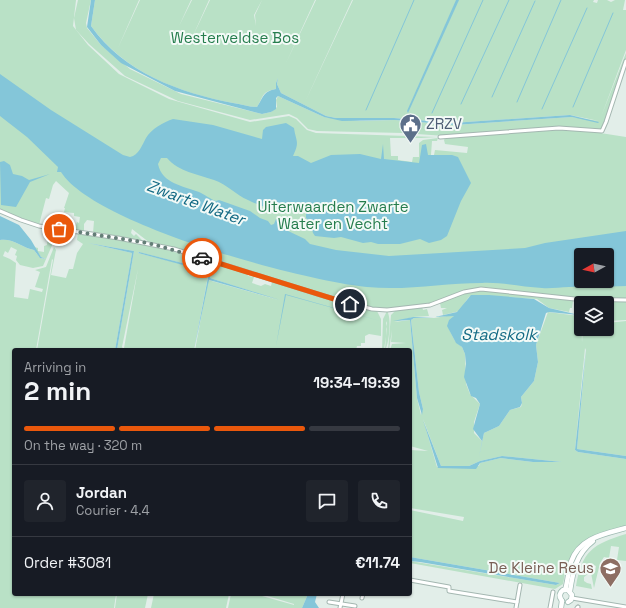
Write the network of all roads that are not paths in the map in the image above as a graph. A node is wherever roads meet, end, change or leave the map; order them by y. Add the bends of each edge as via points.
1 (626, 61) edge
2 (440, 137) dead end
3 (0, 211) edge
4 (626, 300) edge
5 (626, 528) edge
6 (412, 580) edge
7 (520, 585) dead end
8 (568, 590) junction
9 (553, 592) dead end
10 (342, 596) edge
11 (572, 598) junction
12 (562, 601) junction
13 (329, 602) dead end
14 (517, 602) junction
15 (568, 602) junction
16 (340, 606) edge
17 (355, 606) dead end
18 (626, 606) edge
19 (516, 608) edge
20 (550, 608) edge
21 (561, 608) edge
22 (566, 608) edge

1 - 2 street via 602,131 559,128
3 - 4 street via 39,226 174,249 372,309 387,310 430,305 477,289 580,299
5 - 8 main road via 603,535 590,543 579,555
6 - 14 street via 449,587 449,591
7 - 14 street
8 - 11 main road
8 - 12 main road via 560,595
9 - 20 street
10 - 16 street
11 - 15 main road
11 - 18 street
12 - 15 main road
12 - 21 main road
13 - 16 street
14 - 19 street
15 - 22 main road
16 - 17 street

